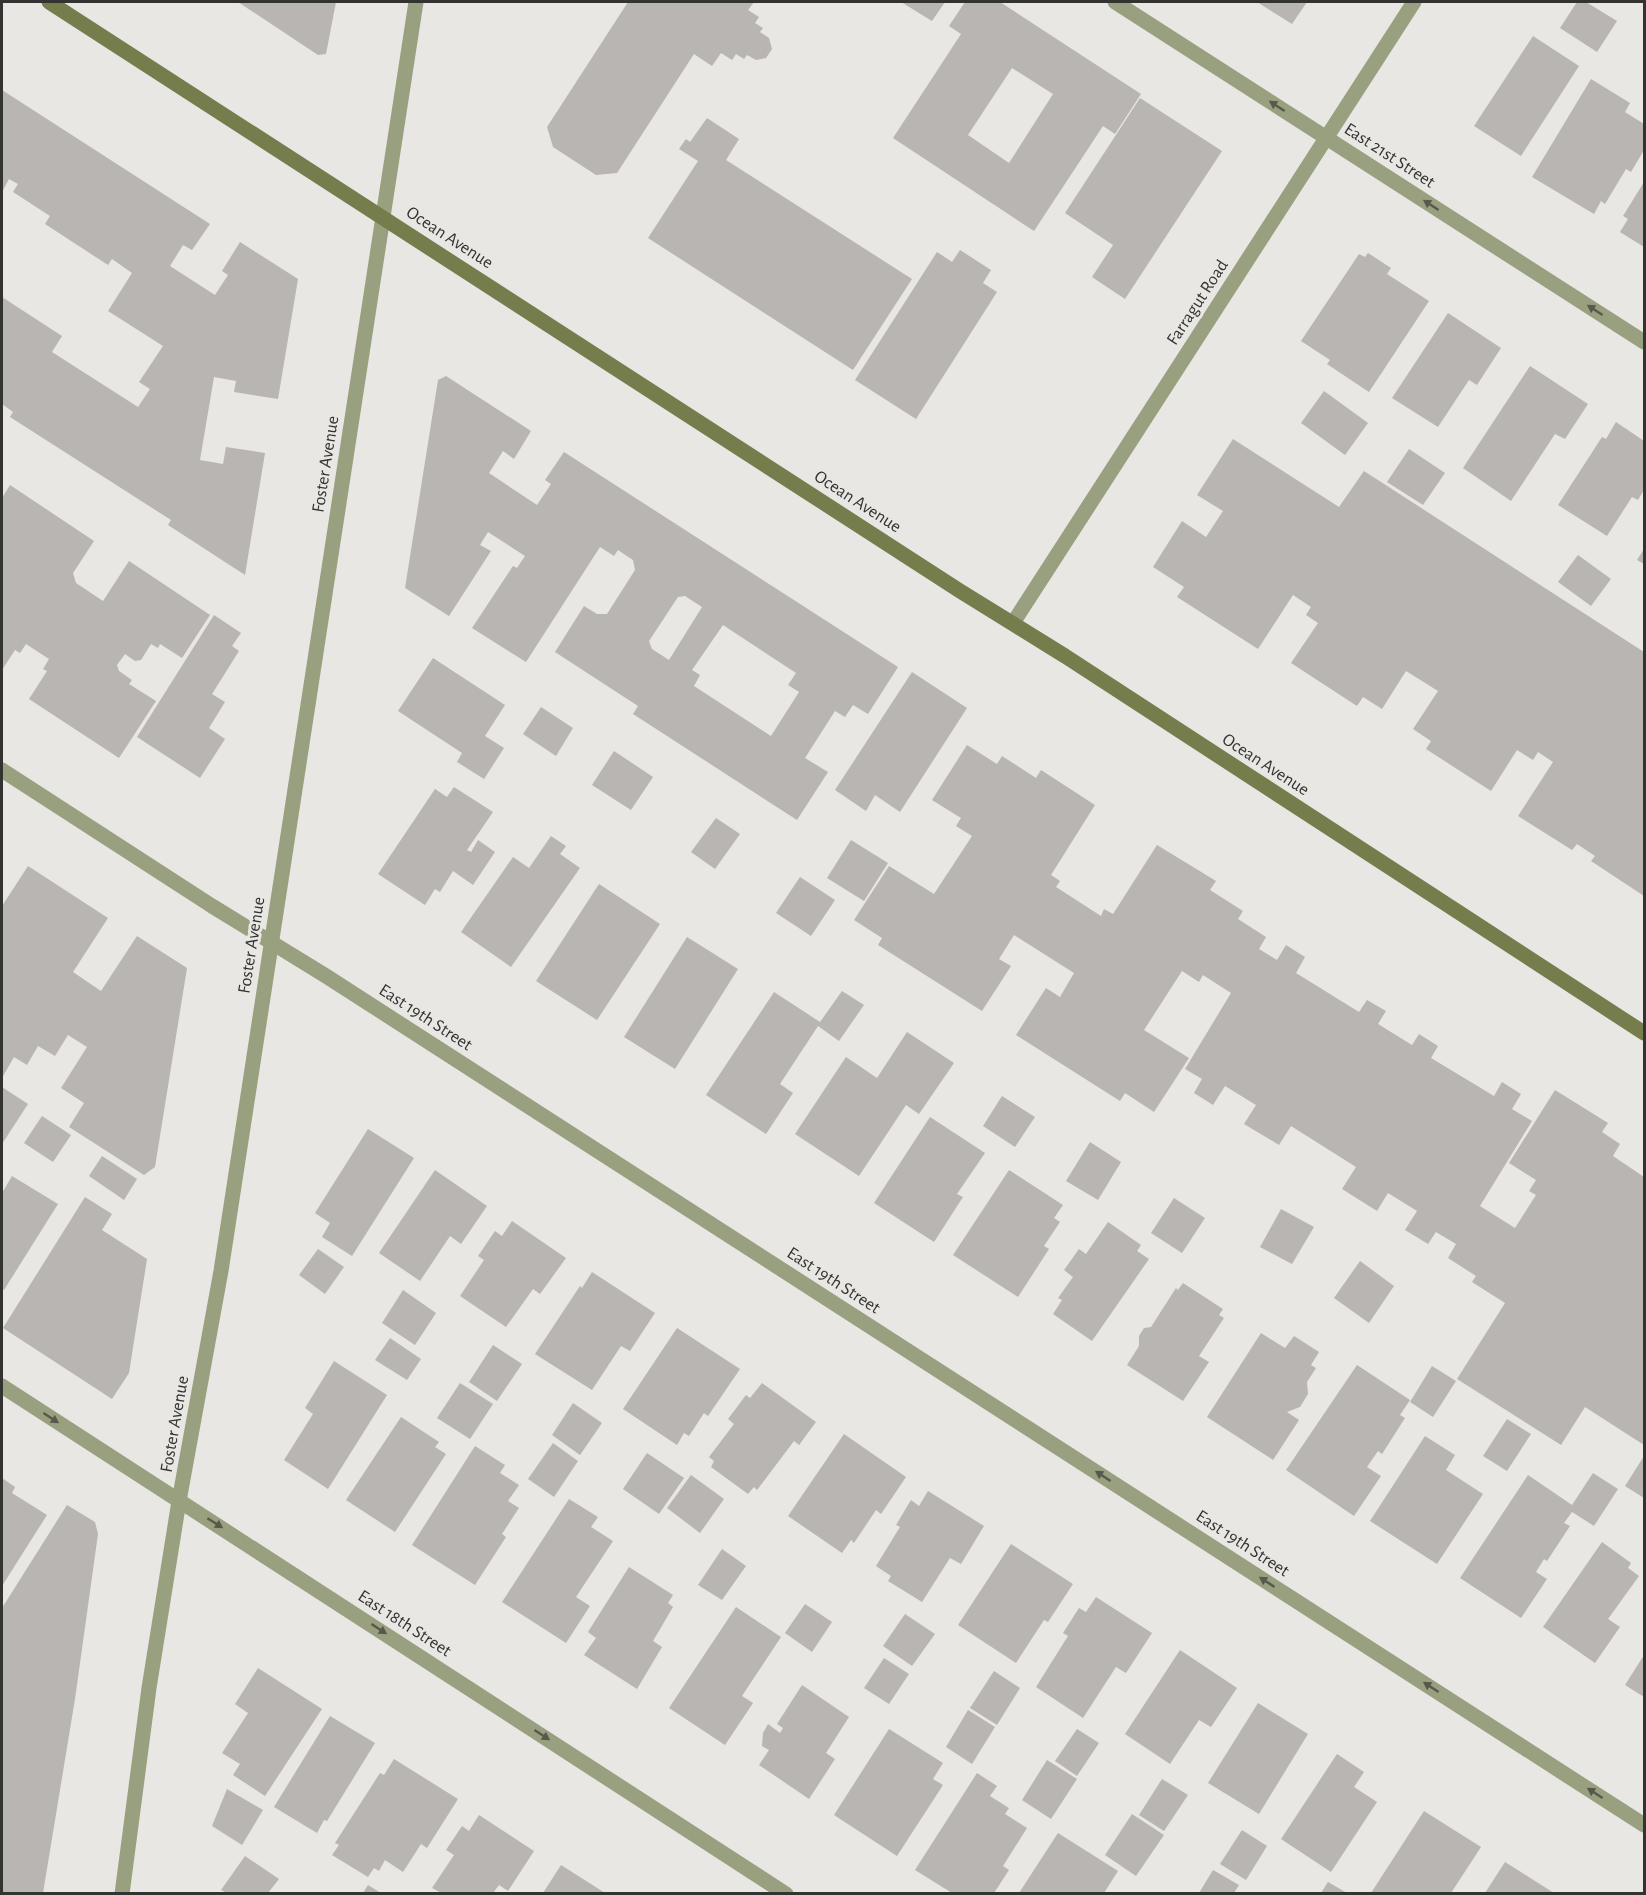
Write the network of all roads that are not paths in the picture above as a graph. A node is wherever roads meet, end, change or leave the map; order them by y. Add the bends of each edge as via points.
1 (49, 2) edge
2 (416, 2) edge
3 (1115, 2) edge
4 (1414, 2) edge
5 (1326, 137) junction
6 (383, 217) junction
7 (1644, 342) edge
8 (1014, 623) junction
9 (2, 770) edge
10 (271, 942) junction
11 (1644, 1033) edge
12 (2, 1386) edge
13 (179, 1501) junction
14 (1644, 1824) edge
15 (122, 1893) edge
16 (786, 1893) edge

1 - 6 main road, Ocean Avenue
2 - 6 street, Foster Avenue
5 -> 3 street, East 21st Street
4 - 5 street, Farragut Road
7 -> 5 street, East 21st Street
5 - 8 street, Farragut Road
6 - 8 main road, Ocean Avenue
6 - 10 street, Foster Avenue
8 - 11 main road, Ocean Avenue
9 - 10 street, East 19th Street
10 - 13 street, Foster Avenue via 221,1271
14 -> 10 street, East 19th Street
12 -> 13 street, East 18th Street
13 - 15 street, Foster Avenue
13 -> 16 street, East 18th Street

